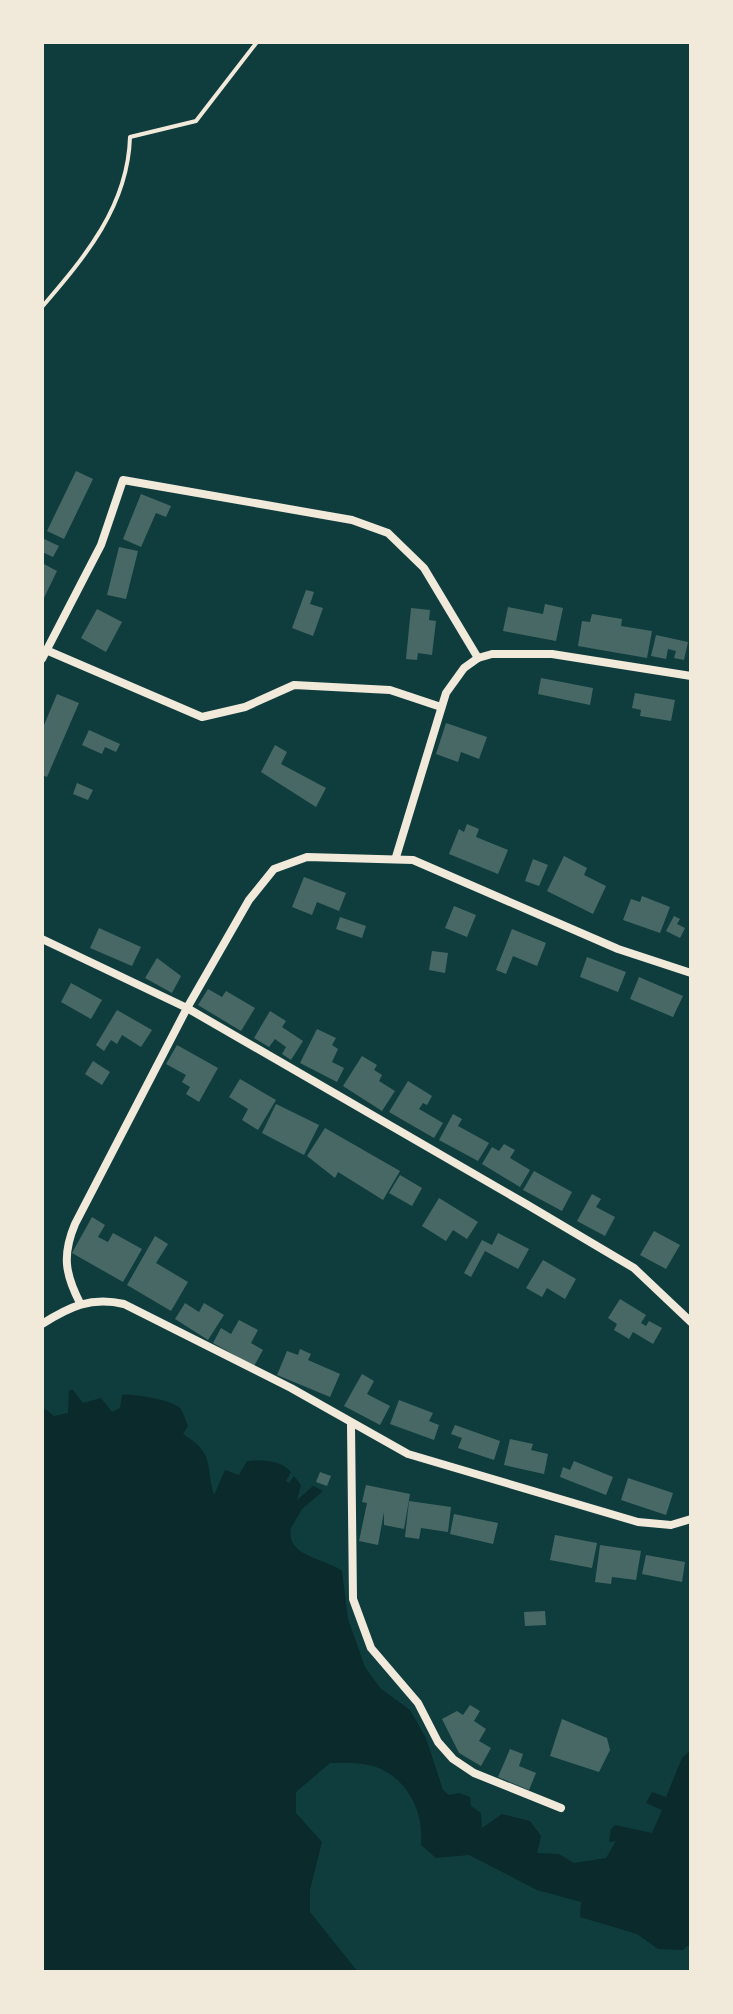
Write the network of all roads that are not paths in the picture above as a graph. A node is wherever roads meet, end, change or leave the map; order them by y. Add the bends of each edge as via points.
1 (257, 42) edge
2 (42, 307) edge
3 (44, 654) edge
4 (478, 658) junction
5 (691, 676) edge
6 (441, 707) junction
7 (396, 857) junction
8 (42, 939) edge
9 (691, 973) edge
10 (187, 1008) junction
11 (80, 1303) junction
12 (691, 1322) edge
13 (42, 1324) edge
14 (351, 1425) junction
15 (691, 1519) edge
16 (561, 1808) dead end

1 - 2 lane via 196,121 130,137 129,169 93,247
3 - 4 street via 101,545 123,480 352,520 388,533 424,568
3 - 6 street via 202,717 245,707 294,685 390,690
4 - 5 street via 552,654
4 - 6 street via 453,680
6 - 7 street
7 - 9 street via 444,871 618,949
7 - 10 street via 307,857 274,869 249,900
8 - 10 street
10 - 11 street via 68,1242 65,1270
10 - 12 street via 634,1268
11 - 13 street
11 - 14 street via 108,1300 143,1313 291,1388
14 - 15 street via 427,1461 638,1522 671,1525
14 - 16 street via 353,1599 371,1648 418,1703 453,1759 474,1773

